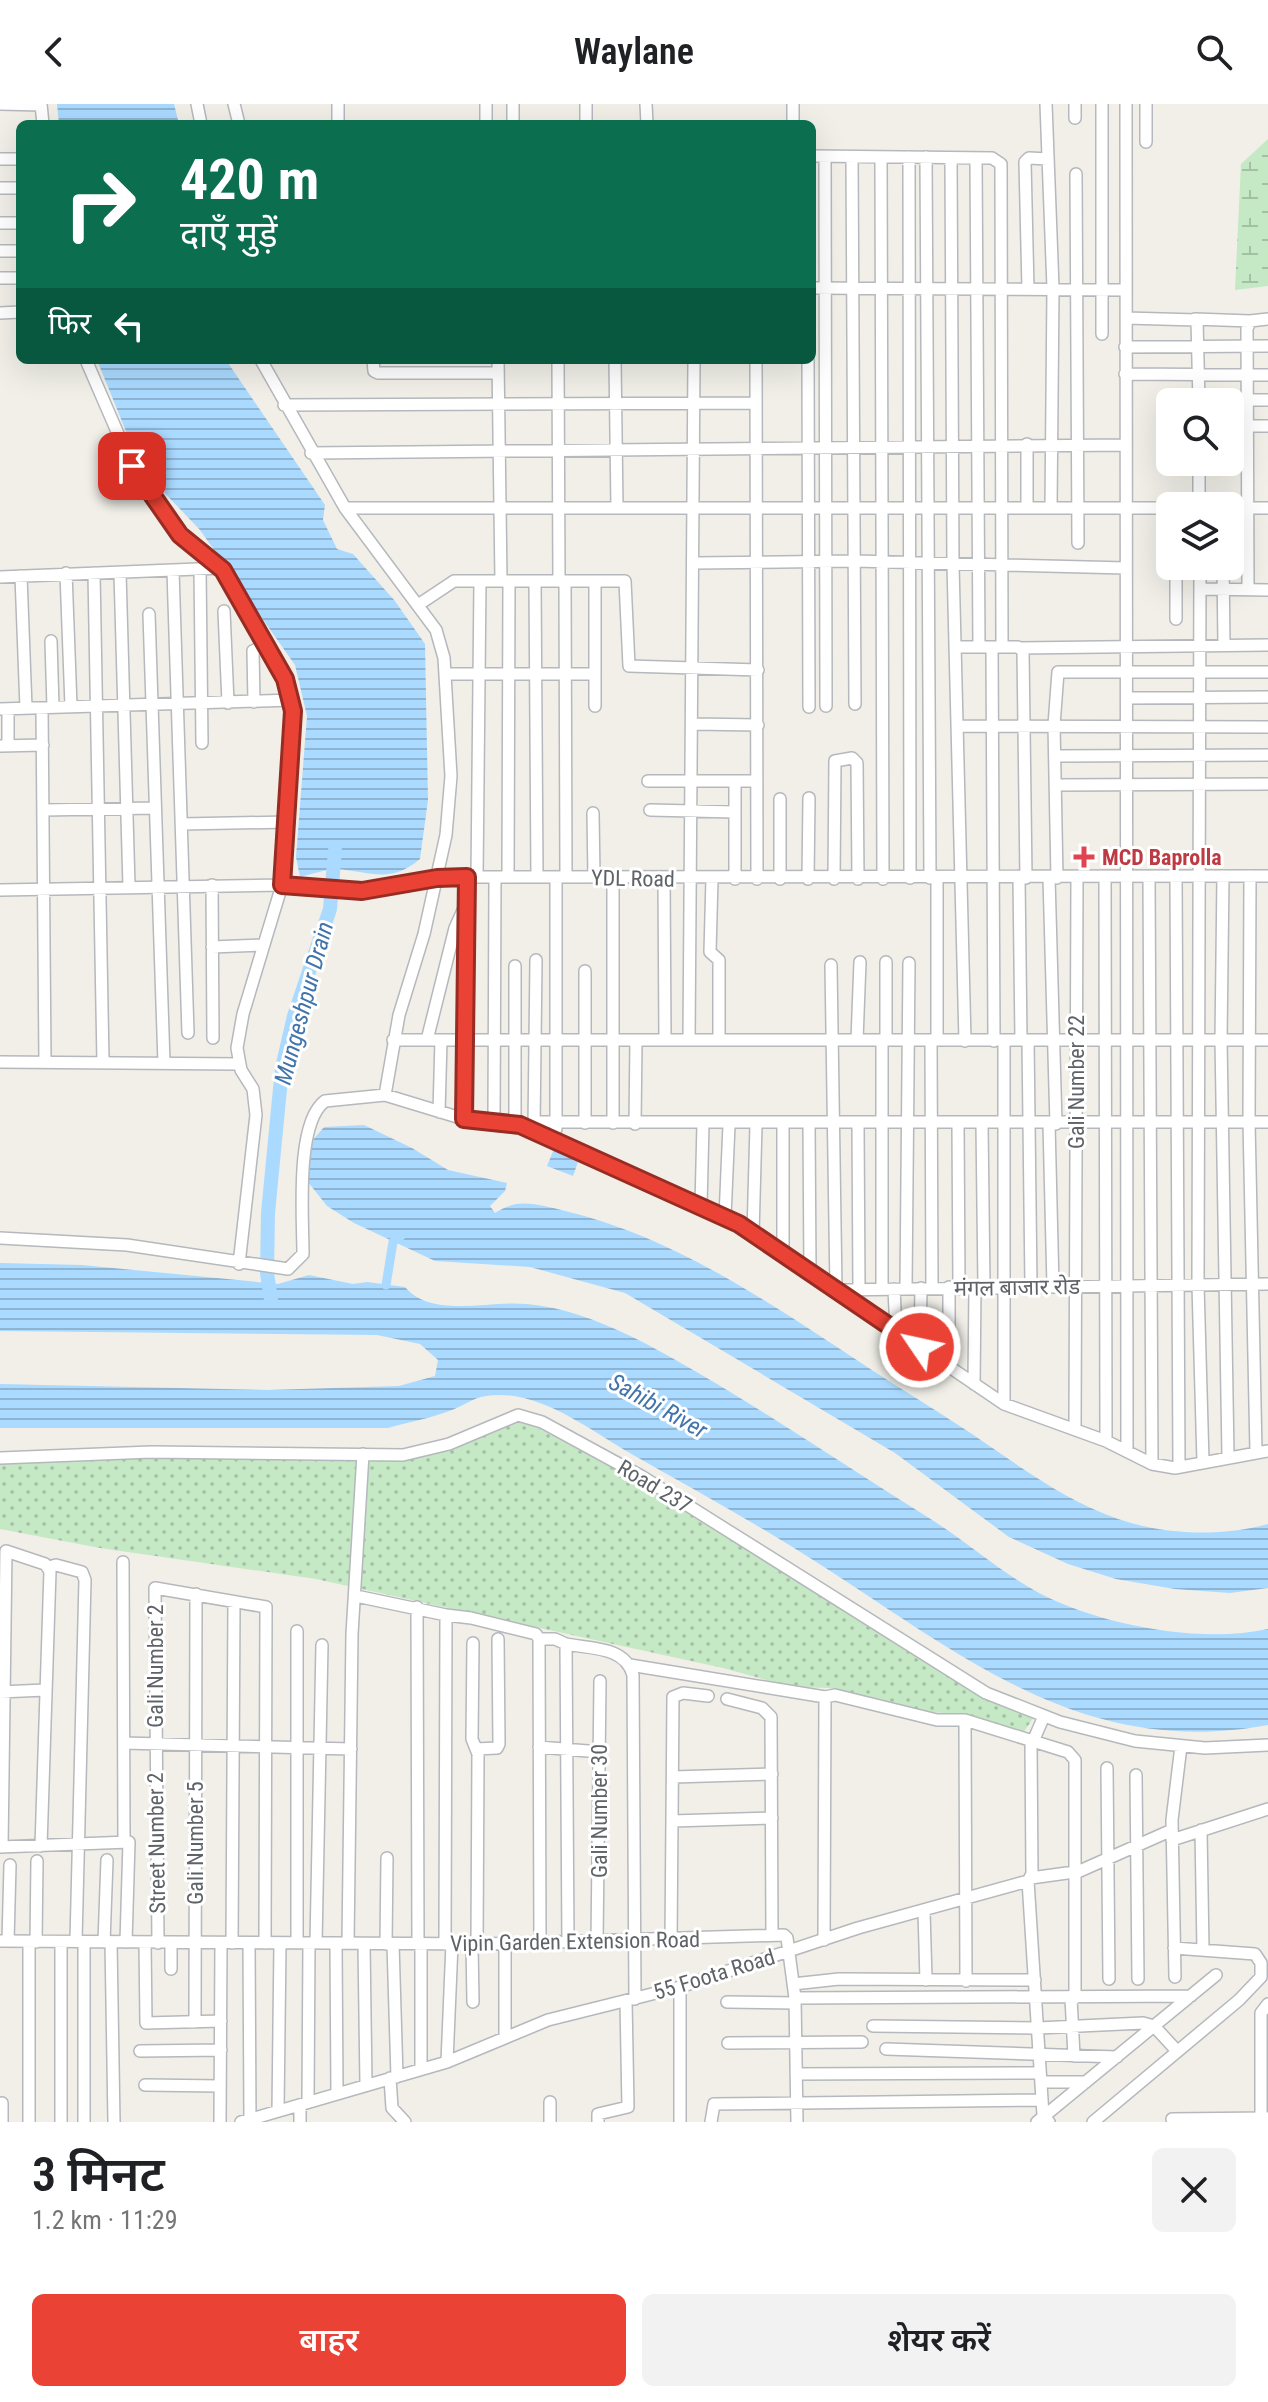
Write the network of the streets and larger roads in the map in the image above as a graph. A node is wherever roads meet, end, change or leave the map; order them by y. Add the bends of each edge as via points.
1 (0, 104) edge
2 (41, 104) edge
3 (1046, 104) edge
4 (1075, 104) edge
5 (1102, 104) edge
6 (1126, 104) edge
7 (1146, 104) edge
8 (1075, 118) dead end
9 (1146, 142) dead end
10 (816, 156) edge
11 (825, 157) junction
12 (852, 157) junction
13 (881, 157) junction
14 (909, 157) junction
15 (926, 157) junction
16 (951, 158) junction
17 (976, 158) junction
18 (1048, 159) junction
19 (1076, 174) dead end
20 (909, 287) junction
21 (952, 287) junction
22 (816, 288) edge
23 (826, 288) junction
24 (855, 288) junction
25 (882, 288) junction
26 (927, 288) junction
27 (976, 288) junction
28 (1053, 288) junction
29 (1077, 288) junction
30 (1001, 289) junction
31 (1028, 289) junction
32 (1103, 289) junction
33 (1126, 290) junction
34 (1126, 318) junction
35 (1195, 319) junction
36 (1268, 319) edge
37 (1250, 321) junction
38 (1102, 334) dead end
39 (1268, 346) edge
40 (1125, 347) junction
41 (1198, 347) junction
42 (1247, 347) junction
43 (88, 364) edge
44 (263, 364) edge
45 (373, 364) edge
46 (558, 364) edge
47 (615, 364) edge
48 (694, 364) edge
49 (756, 364) edge
50 (808, 364) edge
51 (498, 366) edge
52 (1198, 372) junction
53 (1125, 374) junction
54 (1247, 375) junction
55 (1268, 375) edge
56 (1199, 388) edge
57 (1244, 400) edge
58 (1247, 400) junction
59 (1268, 400) edge
60 (695, 403) junction
61 (755, 403) junction
62 (498, 404) junction
63 (558, 404) junction
64 (616, 404) junction
65 (284, 405) junction
66 (1247, 426) junction
67 (1268, 426) edge
68 (1003, 444) junction
69 (1027, 444) junction
70 (977, 445) junction
71 (1051, 445) junction
72 (1077, 445) junction
73 (1124, 445) junction
74 (883, 446) junction
75 (910, 446) junction
76 (927, 446) junction
77 (953, 446) junction
78 (808, 447) junction
79 (827, 447) junction
80 (855, 447) junction
81 (695, 448) junction
82 (756, 448) junction
83 (616, 449) junction
84 (559, 450) junction
85 (498, 451) junction
86 (311, 453) junction
87 (345, 508) junction
88 (499, 508) junction
89 (559, 508) junction
90 (617, 508) junction
91 (695, 508) junction
92 (756, 508) junction
93 (1002, 508) junction
94 (1027, 508) junction
95 (1051, 508) junction
96 (1077, 508) junction
97 (1156, 508) edge
98 (1247, 508) junction
99 (1268, 508) edge
100 (809, 509) junction
101 (828, 509) junction
102 (855, 509) junction
103 (882, 509) junction
104 (910, 509) junction
105 (927, 509) junction
106 (953, 509) junction
107 (977, 509) junction
108 (1125, 509) junction
109 (1078, 543) dead end
110 (809, 561) junction
111 (855, 561) junction
112 (757, 562) junction
113 (828, 562) junction
114 (883, 562) junction
115 (695, 563) junction
116 (910, 564) junction
117 (928, 565) junction
118 (953, 565) junction
119 (978, 565) junction
120 (1002, 565) junction
121 (222, 568) junction
122 (1126, 568) junction
123 (200, 570) junction
124 (173, 571) junction
125 (66, 573) junction
126 (94, 573) junction
127 (120, 573) junction
128 (21, 576) junction
129 (0, 577) edge
130 (1176, 580) edge
131 (1200, 580) edge
132 (1223, 580) edge
133 (480, 581) junction
134 (505, 581) junction
135 (535, 581) junction
136 (562, 581) junction
137 (595, 581) junction
138 (1200, 589) junction
139 (1223, 589) junction
140 (1248, 589) junction
141 (1268, 590) edge
142 (418, 605) junction
143 (224, 611) dead end
144 (149, 614) dead end
145 (1176, 619) dead end
146 (51, 641) dead end
147 (265, 645) junction
148 (1200, 645) junction
149 (1224, 645) junction
150 (1268, 645) edge
151 (1126, 646) junction
152 (957, 647) junction
153 (991, 647) junction
154 (1019, 648) junction
155 (693, 667) junction
156 (758, 670) junction
157 (510, 672) junction
158 (536, 672) junction
159 (1127, 672) junction
160 (1268, 672) edge
161 (480, 673) junction
162 (565, 673) junction
163 (1200, 673) junction
164 (447, 674) junction
165 (595, 674) junction
166 (1268, 697) edge
167 (1127, 698) junction
168 (1200, 698) junction
169 (292, 700) junction
170 (254, 702) junction
171 (228, 703) junction
172 (202, 704) junction
173 (855, 704) dead end
174 (176, 705) junction
175 (71, 706) junction
176 (98, 706) junction
177 (122, 706) junction
178 (151, 706) junction
179 (595, 706) dead end
180 (826, 706) dead end
181 (47, 707) junction
182 (809, 707) dead end
183 (26, 708) junction
184 (4, 709) edge
185 (693, 724) junction
186 (758, 725) junction
187 (1054, 725) junction
188 (959, 726) junction
189 (1024, 726) junction
190 (992, 727) junction
191 (1200, 727) junction
192 (1268, 727) edge
193 (1127, 728) junction
194 (202, 743) dead end
195 (43, 745) junction
196 (4, 746) edge
197 (1201, 755) junction
198 (1268, 755) edge
199 (1057, 756) junction
200 (1127, 758) junction
201 (648, 781) dead end
202 (692, 781) junction
203 (735, 781) junction
204 (757, 781) junction
205 (1127, 784) junction
206 (1200, 784) junction
207 (1268, 784) edge
208 (1057, 785) junction
209 (809, 798) dead end
210 (780, 799) dead end
211 (154, 808) junction
212 (100, 809) junction
213 (126, 809) junction
214 (44, 810) junction
215 (650, 810) dead end
216 (692, 811) junction
217 (735, 812) junction
218 (593, 813) dead end
219 (288, 822) junction
220 (182, 824) junction
221 (1223, 876) junction
222 (1250, 876) junction
223 (1268, 876) edge
224 (472, 877) junction
225 (495, 877) junction
226 (508, 877) junction
227 (537, 877) junction
228 (561, 877) junction
229 (594, 877) junction
230 (613, 877) junction
231 (664, 877) junction
232 (1077, 877) junction
233 (1105, 877) junction
234 (1128, 877) junction
235 (1149, 877) junction
236 (1176, 877) junction
237 (1199, 877) junction
238 (437, 878) junction
239 (910, 878) junction
240 (934, 878) junction
241 (963, 878) junction
242 (993, 878) junction
243 (1022, 878) junction
244 (1053, 878) junction
245 (692, 879) junction
246 (712, 879) junction
247 (735, 879) junction
248 (757, 879) junction
249 (780, 879) junction
250 (808, 879) junction
251 (834, 879) junction
252 (858, 879) junction
253 (883, 879) junction
254 (157, 885) junction
255 (186, 885) junction
256 (212, 885) junction
257 (282, 885) junction
258 (129, 886) junction
259 (101, 887) junction
260 (46, 888) junction
261 (0, 890) edge
262 (466, 904) junction
263 (263, 945) junction
264 (212, 947) junction
265 (536, 960) dead end
266 (860, 962) dead end
267 (886, 962) dead end
268 (909, 963) dead end
269 (831, 965) dead end
270 (515, 966) dead end
271 (585, 971) dead end
272 (188, 1033) dead end
273 (213, 1038) dead end
274 (393, 1040) junction
275 (427, 1040) junction
276 (441, 1040) junction
277 (465, 1040) junction
278 (494, 1040) junction
279 (515, 1040) junction
280 (535, 1040) junction
281 (558, 1040) junction
282 (586, 1040) junction
283 (612, 1040) junction
284 (636, 1040) junction
285 (665, 1040) junction
286 (689, 1040) junction
287 (719, 1040) junction
288 (833, 1040) junction
289 (857, 1040) junction
290 (884, 1040) junction
291 (934, 1040) junction
292 (1024, 1040) junction
293 (1200, 1040) junction
294 (1221, 1040) junction
295 (1250, 1040) junction
296 (1268, 1040) edge
297 (908, 1041) junction
298 (965, 1041) junction
299 (999, 1041) junction
300 (1055, 1041) junction
301 (1076, 1041) junction
302 (1105, 1041) junction
303 (1126, 1041) junction
304 (1149, 1041) junction
305 (1176, 1041) junction
306 (0, 1062) edge
307 (45, 1062) junction
308 (103, 1062) junction
309 (164, 1063) junction
310 (239, 1064) junction
311 (385, 1095) junction
312 (439, 1112) junction
313 (464, 1119) junction
314 (494, 1122) junction
315 (1223, 1122) junction
316 (1249, 1122) junction
317 (1268, 1122) edge
318 (556, 1123) junction
319 (585, 1123) junction
320 (613, 1123) junction
321 (1127, 1123) junction
322 (1149, 1123) junction
323 (1176, 1123) junction
324 (1198, 1123) junction
325 (635, 1124) junction
326 (703, 1124) junction
327 (783, 1124) junction
328 (809, 1124) junction
329 (833, 1124) junction
330 (858, 1124) junction
331 (882, 1124) junction
332 (908, 1124) junction
333 (933, 1124) junction
334 (958, 1124) junction
335 (982, 1124) junction
336 (1004, 1124) junction
337 (1028, 1124) junction
338 (1052, 1124) junction
339 (1076, 1124) junction
340 (1103, 1124) junction
341 (515, 1125) junction
342 (729, 1125) junction
343 (756, 1125) junction
344 (534, 1127) junction
345 (556, 1141) junction
346 (701, 1206) junction
347 (725, 1217) junction
348 (753, 1234) junction
349 (0, 1238) edge
350 (783, 1254) junction
351 (239, 1264) junction
352 (810, 1272) junction
353 (1251, 1284) junction
354 (1268, 1284) edge
355 (1129, 1285) junction
356 (1152, 1285) junction
357 (1178, 1285) junction
358 (1198, 1285) junction
359 (1225, 1285) junction
360 (1005, 1286) junction
361 (1031, 1286) junction
362 (1053, 1286) junction
363 (1077, 1286) junction
364 (1107, 1286) junction
365 (954, 1287) junction
366 (980, 1287) junction
367 (927, 1288) junction
368 (859, 1289) junction
369 (894, 1289) junction
370 (836, 1290) junction
371 (896, 1330) junction
372 (920, 1347) junction
373 (949, 1367) junction
374 (974, 1384) junction
375 (1004, 1404) junction
376 (1075, 1429) junction
377 (1106, 1441) junction
378 (1127, 1451) junction
379 (1262, 1451) edge
380 (363, 1454) junction
381 (1228, 1456) junction
382 (0, 1458) edge
383 (1203, 1462) junction
384 (1152, 1464) junction
385 (1179, 1467) junction
386 (3, 1550) edge
387 (123, 1562) dead end
388 (49, 1567) junction
389 (196, 1594) junction
390 (356, 1596) junction
391 (234, 1602) junction
392 (417, 1607) junction
393 (446, 1615) junction
394 (297, 1631) dead end
395 (498, 1639) dead end
396 (539, 1639) junction
397 (473, 1643) dead end
398 (566, 1644) junction
399 (322, 1645) dead end
400 (630, 1665) junction
401 (600, 1681) dead end
402 (45, 1690) junction
403 (2, 1692) edge
404 (708, 1696) dead end
405 (825, 1697) junction
406 (727, 1699) dead end
407 (1044, 1716) junction
408 (965, 1720) junction
409 (1032, 1742) junction
410 (124, 1743) junction
411 (155, 1744) junction
412 (195, 1744) junction
413 (231, 1745) junction
414 (1268, 1745) edge
415 (265, 1746) junction
416 (1181, 1746) junction
417 (539, 1747) junction
418 (351, 1749) junction
419 (476, 1749) junction
420 (297, 1750) junction
421 (320, 1750) junction
422 (569, 1751) junction
423 (600, 1752) junction
424 (1107, 1768) dead end
425 (772, 1774) junction
426 (1136, 1775) dead end
427 (673, 1777) junction
428 (1268, 1809) edge
429 (772, 1818) junction
430 (672, 1821) junction
431 (1201, 1830) junction
432 (1172, 1835) junction
433 (124, 1842) junction
434 (78, 1843) junction
435 (1137, 1845) junction
436 (41, 1846) junction
437 (1, 1847) edge
438 (387, 1858) dead end
439 (1108, 1858) junction
440 (107, 1860) dead end
441 (37, 1861) dead end
442 (10, 1865) dead end
443 (1074, 1873) junction
444 (1029, 1880) junction
445 (966, 1900) junction
446 (924, 1911) junction
447 (772, 1935) junction
448 (824, 1940) junction
449 (4, 1941) edge
450 (633, 1941) junction
451 (671, 1941) junction
452 (33, 1942) junction
453 (61, 1942) junction
454 (80, 1942) junction
455 (108, 1942) junction
456 (126, 1942) junction
457 (152, 1942) junction
458 (597, 1942) junction
459 (171, 1943) junction
460 (195, 1943) junction
461 (227, 1943) junction
462 (249, 1943) junction
463 (265, 1943) junction
464 (280, 1943) junction
465 (307, 1943) junction
466 (342, 1943) junction
467 (540, 1943) junction
468 (568, 1943) junction
469 (364, 1944) junction
470 (389, 1944) junction
471 (419, 1944) junction
472 (448, 1944) junction
473 (475, 1944) junction
474 (505, 1944) junction
475 (1174, 1948) junction
476 (1203, 1950) junction
477 (789, 1951) junction
478 (171, 1969) dead end
479 (1216, 1975) dead end
480 (1175, 1977) dead end
481 (1109, 1979) dead end
482 (1138, 1979) dead end
483 (926, 1980) junction
484 (1035, 1980) junction
485 (966, 1981) junction
486 (793, 1984) junction
487 (680, 1987) junction
488 (1251, 1990) junction
489 (1191, 1996) junction
490 (1036, 1998) junction
491 (1073, 1998) junction
492 (630, 2000) junction
493 (795, 2000) junction
494 (473, 2002) dead end
495 (727, 2002) dead end
496 (1268, 2004) edge
497 (169, 2007) dead end
498 (221, 2021) junction
499 (170, 2022) junction
500 (195, 2022) junction
501 (873, 2026) dead end
502 (1073, 2026) junction
503 (1154, 2026) junction
504 (1038, 2028) junction
505 (505, 2037) junction
506 (862, 2042) dead end
507 (728, 2043) dead end
508 (796, 2044) junction
509 (886, 2049) dead end
510 (221, 2050) junction
511 (140, 2051) dead end
512 (1177, 2051) junction
513 (1039, 2055) junction
514 (1074, 2056) junction
515 (1117, 2057) junction
516 (447, 2062) junction
517 (421, 2069) junction
518 (796, 2074) junction
519 (1041, 2077) junction
520 (393, 2078) junction
521 (1086, 2082) junction
522 (145, 2085) dead end
523 (366, 2085) junction
524 (220, 2086) junction
525 (337, 2094) junction
526 (1042, 2100) junction
527 (550, 2102) dead end
528 (797, 2102) junction
529 (2, 2103) dead end
530 (304, 2104) junction
531 (278, 2111) junction
532 (1265, 2118) edge
533 (1172, 2119) dead end
534 (1043, 2120) edge
535 (1244, 2120) edge
536 (247, 2121) edge
537 (2, 2122) edge
538 (29, 2122) edge
539 (61, 2122) edge
540 (84, 2122) edge
541 (114, 2122) edge
542 (220, 2122) edge
543 (300, 2122) edge
544 (405, 2122) edge
545 (550, 2122) edge
546 (598, 2122) edge
547 (680, 2122) edge
548 (711, 2122) edge
549 (797, 2122) edge
550 (1093, 2122) edge

1 - 2 street
3 - 18 street
4 - 8 street
5 - 32 street
6 - 33 street
7 - 9 street
10 - 11 street
11 - 12 street
11 - 23 street
12 - 13 street
12 - 24 street
13 - 14 street
13 - 25 street
14 - 15 street
14 - 20 street
15 - 16 street
15 - 26 street
16 - 17 street
16 - 21 street
17 - 27 street
17 - 30 street via 1001,164
18 - 28 street
18 - 31 street via 1025,162
19 - 29 street
20 - 25 street
20 - 26 street
20 - 75 street
21 - 26 street
21 - 27 street
21 - 77 street
22 - 23 street
23 - 24 street
23 - 79 street
24 - 25 street
24 - 80 street
25 - 74 street
26 - 76 street
27 - 30 street
27 - 70 street
28 - 29 street
28 - 31 street
28 - 71 street
29 - 32 street
29 - 72 street
30 - 31 street
30 - 68 street
32 - 33 street
32 - 38 street
33 - 34 street
34 - 35 street
34 - 40 street
35 - 37 street
35 - 41 street
36 - 37 street
37 - 42 street
39 - 42 street
40 - 41 street
40 - 53 street
41 - 42 street
41 - 52 street
42 - 54 street
43 - 121 street via 132,466 180,535
44 - 65 street
45 - 51 street via 378,373
46 - 63 street
47 - 64 street
48 - 60 street
49 - 61 street
50 - 78 street
51 - 62 street
52 - 53 street
52 - 54 street
52 - 56 street
53 - 73 street
54 - 55 street
54 - 58 street
57 - 58 street
58 - 59 street
58 - 66 street
60 - 61 street
60 - 64 street
60 - 81 street
61 - 82 street
62 - 63 street
62 - 65 street
62 - 85 street
63 - 64 street
63 - 84 street
64 - 83 street
65 - 86 street
66 - 67 street
66 - 98 street
68 - 69 street
68 - 70 street
68 - 93 street
69 - 71 street
69 - 94 street
70 - 77 street
70 - 107 street
71 - 72 street
71 - 95 street
72 - 73 street
72 - 96 street
73 - 108 street
74 - 75 street
74 - 80 street
74 - 103 street
75 - 76 street
75 - 104 street
76 - 77 street
76 - 105 street
77 - 106 street
78 - 79 street
78 - 82 street
78 - 100 street
79 - 80 street
79 - 101 street
80 - 102 street
81 - 82 street
81 - 83 street
81 - 91 street
82 - 92 street
83 - 84 street
83 - 90 street
84 - 85 street
84 - 89 street
85 - 86 street
85 - 88 street
86 - 87 street
87 - 88 street
87 - 142 street
88 - 89 street
88 - 134 street
89 - 90 street
89 - 136 street
90 - 91 street
91 - 92 street
91 - 115 street
92 - 100 street
92 - 112 street
93 - 94 street
93 - 107 street
93 - 120 street
94 - 95 street
95 - 96 street
96 - 108 street
96 - 109 street
97 - 108 street
98 - 99 street
98 - 140 street
100 - 101 street
100 - 110 street
101 - 102 street
101 - 113 street
102 - 103 street
102 - 111 street
103 - 104 street
103 - 114 street
104 - 105 street
104 - 116 street
105 - 106 street
105 - 117 street
106 - 107 street
106 - 118 street
107 - 119 street
108 - 122 street
110 - 112 street
110 - 113 street
110 - 182 street
111 - 113 street
111 - 114 street
111 - 173 street
112 - 115 street
112 - 156 street
113 - 180 street
114 - 116 street
114 - 253 street
115 - 155 street
116 - 117 street
116 - 239 street
117 - 118 street
117 - 240 street
118 - 119 street
118 - 152 street
119 - 120 street
119 - 153 street
120 - 122 street
120 - 153 street
121 - 123 street
121 - 147 street
122 - 151 street
123 - 124 street
123 - 172 street
124 - 127 street
124 - 174 street
125 - 126 street
125 - 128 street
125 - 175 street
126 - 127 street
126 - 176 street
127 - 177 street
128 - 129 street
128 - 183 street
130 - 145 street
131 - 138 street
132 - 139 street
133 - 134 street
133 - 142 street via 450,582
133 - 161 street
134 - 135 street
134 - 157 street
135 - 136 street
135 - 158 street
136 - 137 street
136 - 162 street
137 - 155 street via 627,583 629,666
137 - 165 street
138 - 139 street
138 - 148 street
139 - 140 street
139 - 149 street
140 - 141 street
142 - 164 street via 439,635
143 - 171 street
144 - 178 street
146 - 181 street
147 - 169 street
147 - 170 street via 253,651
148 - 149 street
148 - 151 street
148 - 163 street
149 - 150 street
151 - 154 street
151 - 159 street
152 - 153 street
152 - 188 street
153 - 154 street
153 - 190 street
154 - 189 street via 1024,655
155 - 156 street
155 - 185 street
156 - 186 street
157 - 158 street
157 - 161 street
157 - 226 street
158 - 162 street
158 - 227 street
159 - 163 street
159 - 167 street
159 - 187 street via 1058,672
160 - 163 street
161 - 164 street
161 - 224 street
162 - 165 street
162 - 228 street
163 - 168 street
164 - 238 street via 451,784
165 - 179 street
166 - 168 street
167 - 168 street
167 - 193 street
168 - 191 street
169 - 170 street
169 - 219 street
170 - 171 street
171 - 172 street
172 - 174 street
172 - 194 street
174 - 178 street
174 - 220 street
175 - 176 street
175 - 181 street
176 - 177 street
176 - 212 street
177 - 178 street
177 - 213 street
178 - 211 street
181 - 183 street
181 - 195 street
183 - 184 street
184 - 196 street
185 - 186 street
185 - 202 street
186 - 204 street
187 - 189 street
187 - 193 street
187 - 199 street
188 - 190 street
188 - 241 street
189 - 190 street
189 - 243 street
190 - 242 street
191 - 192 street
191 - 193 street
191 - 197 street
193 - 200 street
195 - 196 street
195 - 214 street
197 - 198 street
197 - 200 street
197 - 206 street
199 - 200 street
199 - 208 street
200 - 205 street
201 - 202 street
202 - 203 street
202 - 216 street
203 - 204 street
203 - 217 street
204 - 248 street
205 - 206 street
205 - 208 street
205 - 234 street
206 - 207 street
206 - 237 street
208 - 244 street
209 - 250 street
210 - 249 street
211 - 213 street
211 - 254 street
212 - 213 street
212 - 214 street
212 - 259 street
213 - 258 street
214 - 260 street
215 - 216 street
216 - 217 street
216 - 245 street
217 - 247 street
218 - 229 street
219 - 220 street
219 - 257 street
220 - 255 street
221 - 222 street, YDL Road
221 - 237 street, YDL Road
221 - 294 street
222 - 223 street, YDL Road
222 - 295 street
224 - 225 street, YDL Road
224 - 238 street, YDL Road
224 - 262 street
225 - 226 street, YDL Road
225 - 278 street
226 - 227 street, YDL Road
227 - 228 street, YDL Road
228 - 229 street, YDL Road
228 - 281 street
229 - 230 street, YDL Road
230 - 231 street, YDL Road
230 - 283 street
231 - 245 street, YDL Road
231 - 285 street
232 - 233 street, YDL Road
232 - 244 street, YDL Road
232 - 301 street, Gali Number 22
233 - 234 street, YDL Road
233 - 302 street
234 - 235 street, YDL Road
234 - 303 street
235 - 236 street, YDL Road
235 - 304 street
236 - 237 street, YDL Road
236 - 305 street
237 - 293 street
238 - 257 street, YDL Road via 347,891
238 - 274 street
239 - 240 street, YDL Road
239 - 253 street, YDL Road
240 - 241 street, YDL Road
240 - 291 street
241 - 242 street, YDL Road
241 - 298 street
242 - 243 street, YDL Road
242 - 299 street
243 - 244 street, YDL Road
243 - 292 street
244 - 300 street
245 - 246 street, YDL Road
245 - 286 street
246 - 247 street, YDL Road
246 - 287 street via 710,952 719,960
247 - 248 street, YDL Road
248 - 249 street, YDL Road
249 - 250 street, YDL Road
250 - 251 street, YDL Road
251 - 252 street, YDL Road
251 - 252 street via 835,761 852,758 857,763
252 - 253 street, YDL Road
254 - 255 street, YDL Road
254 - 258 street, YDL Road
254 - 309 street
255 - 256 street, YDL Road
255 - 272 street
256 - 257 street, YDL Road
256 - 264 street
257 - 263 street
258 - 259 street, YDL Road
259 - 260 street, YDL Road
259 - 308 street
260 - 261 street, YDL Road
260 - 307 street
262 - 275 street
262 - 277 street
263 - 264 street
263 - 310 street via 243,1014
264 - 273 street
265 - 280 street
266 - 289 street
267 - 290 street
268 - 297 street
269 - 288 street
270 - 279 street
271 - 282 street
274 - 275 street
274 - 311 street
275 - 276 street
276 - 277 street
276 - 312 street
277 - 278 street
277 - 313 street
278 - 279 street
278 - 314 street
279 - 280 street
279 - 341 street
280 - 281 street
280 - 344 street
281 - 282 street
281 - 318 street
282 - 283 street
282 - 319 street
283 - 284 street
283 - 320 street
284 - 285 street
284 - 325 street
285 - 286 street
286 - 287 street
287 - 288 street
288 - 289 street
288 - 329 street
289 - 290 street
290 - 297 street
290 - 331 street
291 - 297 street
291 - 298 street
291 - 333 street
292 - 299 street
292 - 300 street
292 - 337 street
293 - 294 street
293 - 305 street
293 - 324 street
294 - 295 street
294 - 315 street
295 - 296 street
295 - 316 street
297 - 332 street
298 - 299 street
299 - 336 street
300 - 301 street
300 - 338 street
301 - 302 street
301 - 339 street, Gali Number 22
302 - 303 street
302 - 340 street
303 - 304 street
303 - 321 street
304 - 305 street
304 - 322 street
305 - 323 street
306 - 307 street
307 - 308 street
308 - 309 street
309 - 310 street
310 - 351 street via 253,1089 256,1115
311 - 312 street
311 - 351 street via 325,1101 312,1115 303,1189 303,1254 284,1270
312 - 313 street
313 - 314 street
314 - 341 street
315 - 316 street
315 - 324 street
315 - 359 street
316 - 317 street
316 - 353 street
318 - 319 street
318 - 344 street
318 - 345 street
319 - 320 street
320 - 325 street
321 - 322 street
321 - 340 street
321 - 355 street
322 - 323 street
322 - 356 street
323 - 324 street
323 - 357 street
324 - 358 street
325 - 326 street
326 - 342 street
326 - 346 street
327 - 328 street
327 - 343 street
327 - 350 street
328 - 329 street
328 - 352 street
329 - 330 street
329 - 370 street
330 - 331 street
330 - 368 street
331 - 332 street
331 - 369 street
332 - 333 street
332 - 369 street
333 - 334 street
333 - 367 street
334 - 335 street
334 - 365 street
335 - 336 street
335 - 366 street
336 - 337 street
336 - 360 street
337 - 338 street
337 - 361 street
338 - 339 street
338 - 362 street
339 - 340 street
339 - 363 street, Gali Number 22
340 - 364 street
341 - 344 street
342 - 343 street
342 - 347 street
343 - 348 street
344 - 345 street
345 - 346 street
346 - 347 street
347 - 348 street
348 - 350 street
349 - 351 street via 127,1245
350 - 352 street
352 - 370 street
353 - 354 street, मंगल बाजार रोड
353 - 359 street, मंगल बाजार रोड
353 - 379 street
355 - 356 street, मंगल बाजार रोड
355 - 364 street, मंगल बाजार रोड
355 - 378 street
356 - 357 street, मंगल बाजार रोड
356 - 384 street
357 - 358 street, मंगल बाजार रोड
357 - 385 street
358 - 359 street, मंगल बाजार रोड
358 - 383 street
359 - 381 street
360 - 361 street, मंगल बाजार रोड
360 - 366 street, मंगल बाजार रोड
360 - 375 street
361 - 362 street, मंगल बाजार रोड
362 - 363 street, मंगल बाजार रोड
363 - 364 street, मंगल बाजार रोड
363 - 376 street, Gali Number 22
364 - 377 street
365 - 366 street, मंगल बाजार रोड
365 - 367 street, मंगल बाजार रोड
365 - 373 street
366 - 374 street
367 - 369 street, मंगल बाजार रोड
367 - 372 street
368 - 369 street, मंगल बाजार रोड
368 - 370 street, मंगल बाजार रोड
369 - 371 street
370 - 371 street
371 - 372 street
372 - 373 street
373 - 374 street
374 - 375 street
375 - 376 street
376 - 377 street
377 - 378 street
378 - 384 street
379 - 381 street
380 - 382 street, Road 237 via 151,1452
380 - 390 street
380 - 407 street, Road 237 via 403,1455 449,1444 518,1415 542,1422 641,1476 986,1693
381 - 383 street
383 - 385 street
384 - 385 street
386 - 388 street
386 - 403 street
387 - 410 street
388 - 402 street
388 - 434 street via 82,1572 85,1580
389 - 391 street
389 - 411 street, Gali Number 2 via 155,1588
389 - 412 street, Gali Number 5
390 - 392 street
390 - 418 street
391 - 413 street
391 - 415 street via 266,1607
392 - 393 street
392 - 471 street
393 - 396 street via 498,1624
393 - 472 street
394 - 420 street
395 - 419 street via 499,1744
396 - 398 street
396 - 417 street
397 - 419 street
398 - 400 street via 617,1652
398 - 422 street
399 - 421 street
400 - 405 street
400 - 450 street
401 - 423 street, Gali Number 30
402 - 403 street
402 - 436 street
403 - 437 street
404 - 427 street via 673,1697
405 - 408 street via 937,1720
405 - 448 street
406 - 425 street via 768,1711
407 - 409 street
407 - 416 street, Road 237 via 1135,1741
408 - 409 street
408 - 445 street
409 - 443 street via 1068,1752 1075,1760
409 - 444 street
410 - 411 street
410 - 433 street
411 - 412 street
411 - 457 street, Street Number 2
412 - 413 street
412 - 460 street, Gali Number 5
413 - 415 street
413 - 461 street
414 - 416 street, Road 237
415 - 420 street
415 - 463 street
416 - 432 street
417 - 422 street
417 - 467 street
418 - 421 street
418 - 466 street
419 - 473 street
420 - 421 street
420 - 465 street
421 - 465 street
422 - 423 street
422 - 468 street
423 - 458 street, Gali Number 30
424 - 439 street
425 - 427 street
425 - 429 street
426 - 435 street
427 - 430 street
428 - 431 street, 55 Foota Road
429 - 430 street
429 - 447 street
430 - 451 street
431 - 432 street, 55 Foota Road
431 - 476 street
432 - 435 street, 55 Foota Road
432 - 475 street
433 - 434 street
433 - 456 street via 131,1847
434 - 436 street
434 - 454 street
435 - 439 street, 55 Foota Road
435 - 482 street
436 - 437 street
438 - 470 street
439 - 443 street, 55 Foota Road
439 - 481 street
440 - 455 street
441 - 452 street
442 - 449 street
443 - 444 street, 55 Foota Road
443 - 491 street
444 - 445 street, 55 Foota Road
444 - 484 street
445 - 446 street, 55 Foota Road
445 - 485 street
446 - 448 street, 55 Foota Road
446 - 483 street
447 - 451 street, Vipin Garden Extension Road
447 - 477 street via 786,1936
448 - 477 street, 55 Foota Road
449 - 452 street, Vipin Garden Extension Road
450 - 451 street, Vipin Garden Extension Road
450 - 458 street, Vipin Garden Extension Road
450 - 492 street
452 - 453 street, Vipin Garden Extension Road
452 - 538 street
453 - 454 street, Vipin Garden Extension Road
453 - 539 street
454 - 455 street, Vipin Garden Extension Road
454 - 540 street
455 - 456 street, Vipin Garden Extension Road
455 - 541 street
456 - 457 street, Vipin Garden Extension Road
457 - 459 street, Vipin Garden Extension Road
457 - 499 street, Street Number 2 via 146,2023
458 - 468 street, Vipin Garden Extension Road
459 - 460 street, Vipin Garden Extension Road
459 - 478 street
460 - 461 street, Vipin Garden Extension Road
460 - 500 street, Gali Number 5
461 - 462 street, Vipin Garden Extension Road
461 - 498 street
462 - 463 street, Vipin Garden Extension Road
462 - 536 street
463 - 464 street, Vipin Garden Extension Road
464 - 465 street, Vipin Garden Extension Road
464 - 531 street
465 - 466 street, Vipin Garden Extension Road
465 - 530 street
466 - 469 street, Vipin Garden Extension Road
466 - 525 street
467 - 468 street, Vipin Garden Extension Road
467 - 474 street, Vipin Garden Extension Road
469 - 470 street, Vipin Garden Extension Road
469 - 523 street
470 - 471 street, Vipin Garden Extension Road
470 - 520 street
471 - 472 street, Vipin Garden Extension Road
471 - 517 street
472 - 473 street, Vipin Garden Extension Road
472 - 516 street
473 - 474 street, Vipin Garden Extension Road
473 - 494 street
474 - 505 street
475 - 476 street
475 - 480 street
476 - 488 street via 1255,1954 1261,1977
477 - 486 street
477 - 487 street, 55 Foota Road
479 - 489 street
483 - 485 street
483 - 486 street
484 - 485 street
484 - 490 street
486 - 493 street
487 - 492 street, 55 Foota Road
487 - 547 street
488 - 496 street
488 - 512 street
489 - 491 street
489 - 503 street
490 - 491 street
490 - 493 street
490 - 504 street
491 - 502 street
492 - 505 street, 55 Foota Road via 548,2020
492 - 546 street via 628,2107 598,2114
493 - 495 street
493 - 508 street
496 - 532 street via 1261,2013
497 - 499 street
498 - 500 street
498 - 510 street
499 - 500 street
501 - 504 street
502 - 503 street
502 - 504 street
502 - 514 street
503 - 512 street
503 - 515 street
504 - 513 street
505 - 516 street, 55 Foota Road
506 - 508 street
507 - 508 street
508 - 518 street
509 - 513 street
510 - 511 street
510 - 524 street
512 - 550 street
513 - 514 street
513 - 519 street
514 - 515 street
515 - 521 street
516 - 517 street, 55 Foota Road
517 - 520 street, 55 Foota Road
518 - 519 street
518 - 528 street
519 - 521 street
519 - 526 street
520 - 523 street, 55 Foota Road
520 - 544 street via 392,2108
521 - 534 street
522 - 524 street
523 - 525 street, 55 Foota Road
524 - 542 street
525 - 530 street, 55 Foota Road
526 - 528 street
526 - 534 street
527 - 545 street
528 - 548 street via 714,2104
528 - 549 street
529 - 537 street
530 - 531 street, 55 Foota Road
530 - 543 street
531 - 536 street, 55 Foota Road
532 - 535 street
533 - 535 street

